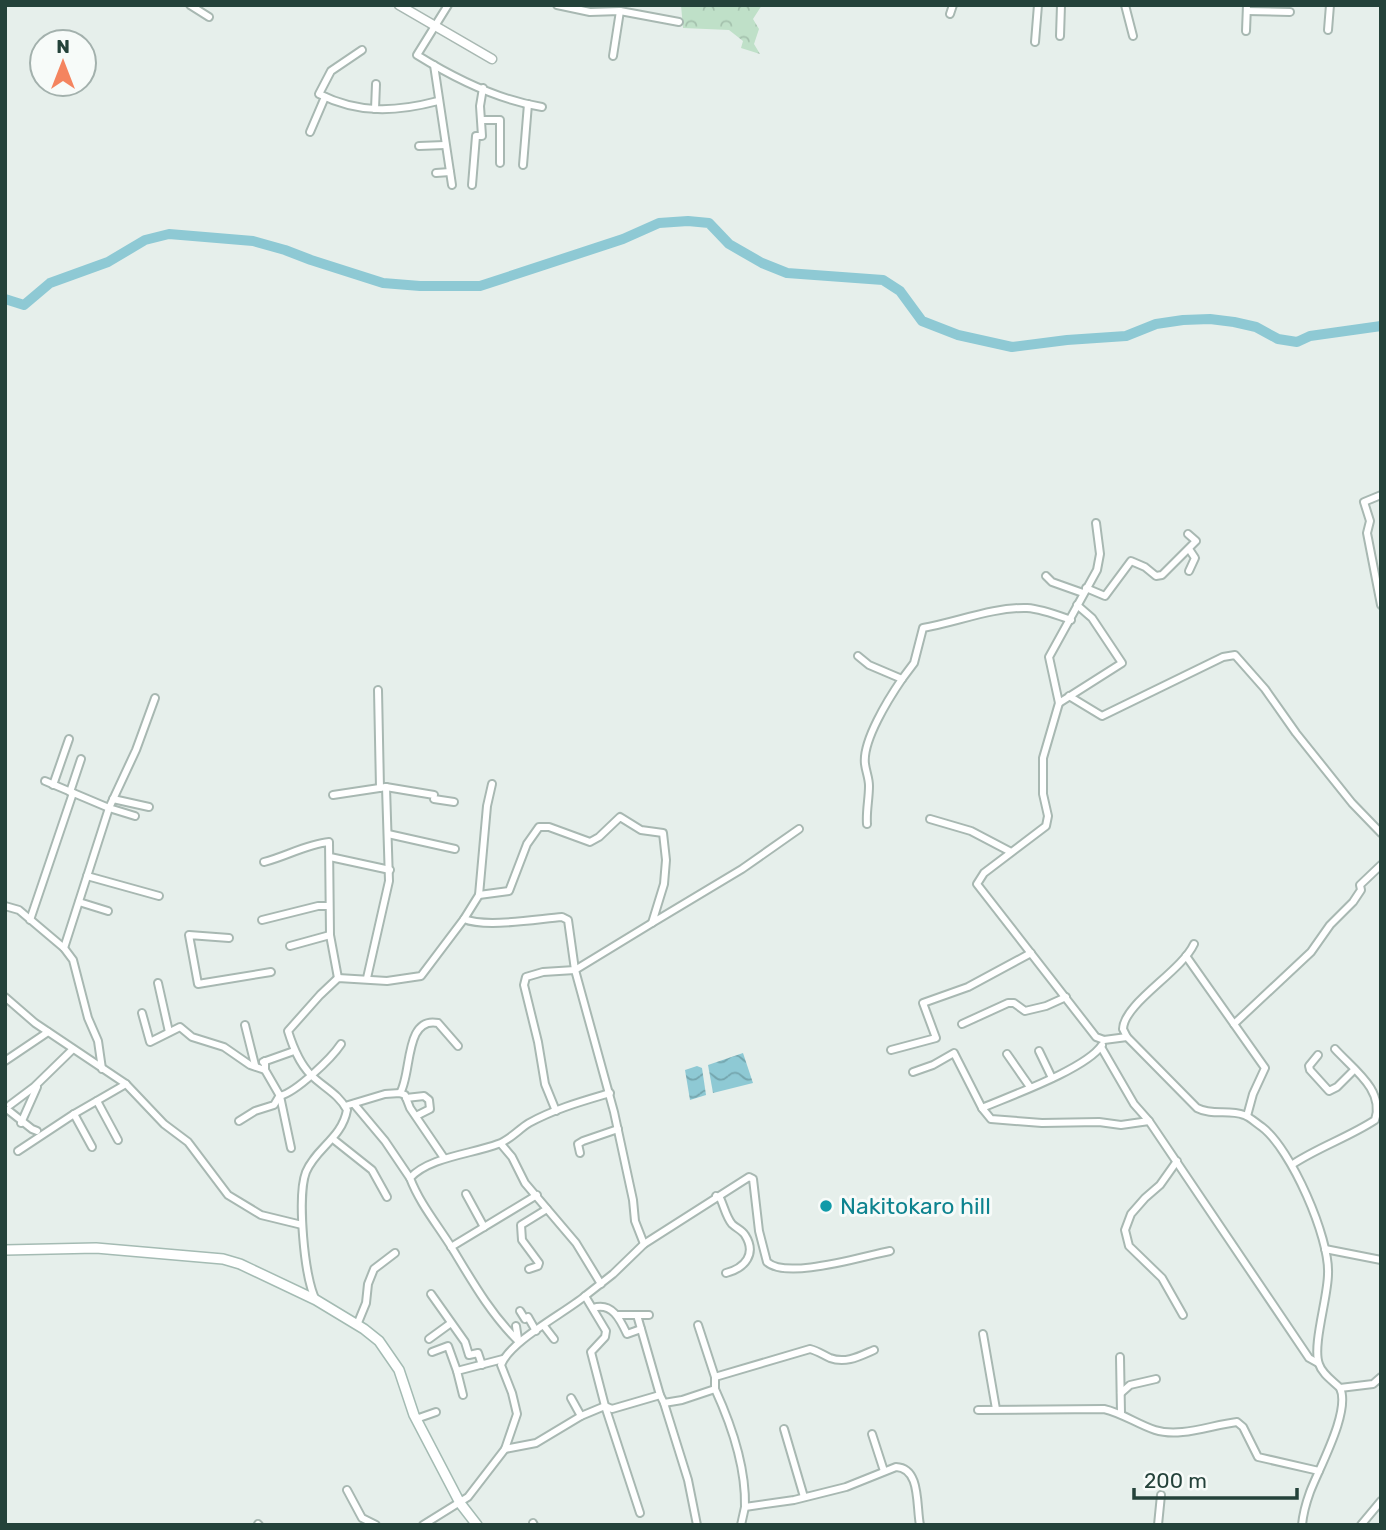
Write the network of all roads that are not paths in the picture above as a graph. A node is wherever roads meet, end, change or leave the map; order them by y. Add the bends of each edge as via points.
1 (190, 5) edge
2 (399, 5) edge
3 (448, 5) edge
4 (557, 5) edge
5 (953, 5) edge
6 (1038, 5) edge
7 (1061, 5) edge
8 (1125, 5) edge
9 (1330, 5) edge
10 (1247, 8) edge
11 (620, 11) junction
12 (1290, 12) dead end
13 (950, 14) dead end
14 (209, 17) dead end
15 (679, 22) dead end
16 (435, 26) junction
17 (1328, 30) dead end
18 (1246, 31) dead end
19 (1059, 36) dead end
20 (1133, 37) dead end
21 (1035, 41) dead end
22 (362, 50) dead end
23 (613, 56) dead end
24 (492, 59) dead end
25 (434, 65) junction
26 (376, 83) dead end
27 (483, 88) junction
28 (325, 97) junction
29 (438, 101) junction
30 (528, 104) junction
31 (542, 107) dead end
32 (375, 109) junction
33 (482, 120) junction
34 (310, 132) dead end
35 (445, 145) junction
36 (419, 146) dead end
37 (500, 163) dead end
38 (523, 165) dead end
39 (450, 172) junction
40 (436, 173) dead end
41 (452, 185) dead end
42 (472, 185) dead end
43 (1381, 495) edge
44 (1096, 523) dead end
45 (1188, 534) dead end
46 (1189, 550) junction
47 (1189, 570) dead end
48 (1046, 576) dead end
49 (1084, 590) junction
50 (1077, 604) junction
51 (1381, 605) edge
52 (1071, 620) junction
53 (858, 656) dead end
54 (902, 679) junction
55 (378, 690) dead end
56 (1069, 696) junction
57 (155, 698) dead end
58 (1059, 703) junction
59 (69, 738) dead end
60 (81, 759) dead end
61 (45, 781) dead end
62 (492, 784) dead end
63 (53, 785) junction
64 (383, 787) junction
65 (71, 792) junction
66 (333, 796) dead end
67 (113, 799) junction
68 (454, 802) dead end
69 (149, 807) dead end
70 (109, 808) junction
71 (135, 816) dead end
72 (930, 819) dead end
73 (867, 824) dead end
74 (799, 829) dead end
75 (1381, 833) edge
76 (388, 834) junction
77 (455, 849) dead end
78 (1011, 852) junction
79 (330, 857) junction
80 (264, 862) dead end
81 (1381, 865) edge
82 (390, 870) junction
83 (87, 876) junction
84 (479, 895) junction
85 (159, 896) dead end
86 (79, 902) junction
87 (5, 906) edge
88 (328, 906) junction
89 (108, 911) dead end
90 (464, 919) junction
91 (30, 920) junction
92 (262, 920) dead end
93 (652, 923) junction
94 (330, 935) junction
95 (229, 937) dead end
96 (1194, 944) dead end
97 (290, 946) dead end
98 (64, 948) junction
99 (1031, 953) junction
100 (1186, 956) junction
101 (575, 970) junction
102 (271, 972) dead end
103 (338, 978) junction
104 (367, 978) junction
105 (158, 983) dead end
106 (1066, 997) junction
107 (5, 998) edge
108 (142, 1013) dead end
109 (962, 1024) dead end
110 (1234, 1024) junction
111 (245, 1025) dead end
112 (48, 1032) junction
113 (169, 1032) junction
114 (1127, 1037) junction
115 (1102, 1043) junction
116 (341, 1044) dead end
117 (458, 1046) dead end
118 (73, 1049) junction
119 (1335, 1049) dead end
120 (891, 1050) dead end
121 (294, 1051) junction
122 (1039, 1051) dead end
123 (1007, 1054) dead end
124 (1318, 1055) dead end
125 (5, 1061) edge
126 (265, 1061) junction
127 (255, 1065) junction
128 (102, 1069) junction
129 (265, 1070) junction
130 (1354, 1070) junction
131 (913, 1072) dead end
132 (311, 1075) junction
133 (1052, 1077) junction
134 (38, 1083) junction
135 (126, 1084) junction
136 (1030, 1087) junction
137 (610, 1093) junction
138 (280, 1096) junction
139 (403, 1096) junction
140 (97, 1101) junction
141 (354, 1104) junction
142 (345, 1106) junction
143 (982, 1108) junction
144 (556, 1111) junction
145 (74, 1114) junction
146 (416, 1116) junction
147 (1247, 1116) junction
148 (239, 1121) dead end
149 (1149, 1121) junction
150 (21, 1122) junction
151 (618, 1129) junction
152 (37, 1131) dead end
153 (333, 1139) junction
154 (118, 1140) dead end
155 (501, 1144) junction
156 (92, 1147) dead end
157 (291, 1148) dead end
158 (18, 1151) dead end
159 (580, 1153) dead end
160 (444, 1158) junction
161 (1177, 1161) junction
162 (1293, 1164) junction
163 (410, 1178) junction
164 (466, 1194) dead end
165 (537, 1195) junction
166 (716, 1196) junction
167 (387, 1197) dead end
168 (547, 1209) junction
169 (302, 1225) junction
170 (484, 1227) junction
171 (643, 1244) junction
172 (451, 1247) junction
173 (1325, 1249) junction
174 (5, 1250) edge
175 (890, 1251) dead end
176 (395, 1253) dead end
177 (1381, 1260) edge
178 (529, 1269) dead end
179 (726, 1273) dead end
180 (601, 1284) junction
181 (431, 1294) dead end
182 (584, 1296) junction
183 (316, 1300) junction
184 (593, 1308) junction
185 (520, 1311) dead end
186 (618, 1315) junction
187 (637, 1315) junction
188 (649, 1315) dead end
189 (1183, 1315) dead end
190 (451, 1323) junction
191 (357, 1325) junction
192 (698, 1325) dead end
193 (516, 1326) dead end
194 (544, 1326) junction
195 (641, 1329) junction
196 (536, 1332) junction
197 (983, 1334) dead end
198 (429, 1339) dead end
199 (554, 1339) dead end
200 (518, 1341) junction
201 (874, 1350) dead end
202 (432, 1352) dead end
203 (1120, 1357) dead end
204 (503, 1359) junction
205 (1318, 1363) junction
206 (482, 1365) junction
207 (457, 1371) junction
208 (715, 1377) junction
209 (1381, 1377) edge
210 (1156, 1378) dead end
211 (1340, 1388) junction
212 (715, 1389) junction
213 (1121, 1393) junction
214 (463, 1395) dead end
215 (660, 1395) junction
216 (571, 1398) dead end
217 (664, 1403) junction
218 (605, 1406) junction
219 (996, 1409) junction
220 (978, 1410) dead end
221 (436, 1412) dead end
222 (1121, 1413) junction
223 (581, 1416) junction
224 (416, 1419) junction
225 (784, 1429) dead end
226 (872, 1434) dead end
227 (505, 1450) junction
228 (884, 1471) junction
229 (1319, 1471) junction
230 (347, 1490) dead end
231 (1161, 1495) dead end
232 (804, 1497) junction
233 (1381, 1501) edge
234 (460, 1503) junction
235 (745, 1507) junction
236 (640, 1513) dead end
237 (376, 1525) edge
238 (423, 1525) edge
239 (477, 1525) edge
240 (697, 1525) edge
241 (741, 1525) edge
242 (919, 1525) edge
243 (1158, 1525) edge
244 (1302, 1525) edge
245 (1361, 1525) edge

1 - 14 street
2 - 16 street
3 - 16 street
4 - 11 street via 590,12
5 - 13 street
6 - 21 street
7 - 19 street
8 - 20 street
9 - 17 street
10 - 12 street
10 - 18 street
11 - 15 street
11 - 23 street
16 - 24 street
16 - 25 street via 418,55
22 - 28 street via 331,71 319,94
25 - 27 street
25 - 29 street
26 - 32 street
27 - 30 street
27 - 33 street
28 - 32 street via 360,109
28 - 34 street
29 - 32 street via 407,109
29 - 35 street
30 - 31 street
30 - 38 street
33 - 37 street via 500,120
33 - 42 street
35 - 36 street
35 - 39 street
39 - 40 street
39 - 41 street
43 - 51 street via 1364,502
44 - 49 street via 1100,554 1097,570
45 - 46 street via 1196,541
46 - 47 street via 1195,558
46 - 49 street via 1162,575 1131,561 1105,596
48 - 49 street via 1052,582
49 - 50 street
50 - 52 street
50 - 56 street via 1122,663
52 - 54 street via 1027,608 923,628 914,663
52 - 58 street via 1049,657
53 - 54 street
54 - 73 street via 874,727 866,751
55 - 64 street
56 - 58 street
56 - 75 street via 1102,716 1235,655
57 - 67 street
58 - 78 street via 1043,758 1048,821
59 - 63 street
60 - 65 street
61 - 63 street
62 - 84 street
63 - 65 street
64 - 66 street
64 - 68 street
64 - 76 street
65 - 70 street
65 - 91 street
67 - 69 street
67 - 70 street
70 - 71 street
70 - 83 street
72 - 78 street via 971,831
74 - 93 street
76 - 77 street
76 - 82 street
78 - 99 street via 984,873 978,884
79 - 80 street via 329,842 314,843
79 - 82 street
79 - 88 street
81 - 110 street via 1360,885 1353,902 1311,952
82 - 104 street
83 - 85 street
83 - 86 street
84 - 90 street
84 - 93 street via 509,891 527,844 539,827 590,842 620,817 641,831 663,833 664,884
86 - 89 street
86 - 98 street
87 - 91 street
88 - 92 street
88 - 94 street
90 - 101 street via 492,923 565,918
90 - 104 street via 421,976 387,981
91 - 98 street
93 - 101 street
94 - 97 street
94 - 103 street
95 - 102 street via 189,935 198,984
96 - 100 street
98 - 128 street via 73,960 99,1041
99 - 106 street
99 - 120 street via 968,987 923,1003 936,1038
100 - 110 street
100 - 114 street via 1125,1016
101 - 137 street
101 - 144 street via 533,974 524,980 545,1084
103 - 104 street
103 - 121 street via 288,1031
105 - 113 street
106 - 109 street via 1025,1011 1008,1003
106 - 115 street
107 - 112 street
108 - 113 street via 150,1042
110 - 147 street via 1265,1068
111 - 127 street
112 - 118 street
112 - 125 street
113 - 127 street via 180,1027
114 - 115 street
114 - 147 street via 1197,1108
115 - 133 street via 1090,1056
115 - 149 street via 1134,1104
116 - 132 street
117 - 139 street via 438,1023 426,1024 415,1034
118 - 128 street
118 - 134 street
119 - 130 street
121 - 126 street
121 - 132 street
122 - 133 street
123 - 136 street
124 - 130 street via 1310,1070 1329,1091
126 - 127 street
126 - 129 street
127 - 129 street
128 - 135 street
129 - 138 street
130 - 162 street via 1374,1093 1376,1120
131 - 143 street via 954,1053
132 - 138 street
132 - 142 street
133 - 136 street
134 - 150 street
134 - 150 street via 9,1107
135 - 140 street
135 - 169 street via 188,1142 228,1195 261,1215
136 - 143 street
137 - 144 street
137 - 151 street
138 - 148 street via 274,1105
138 - 157 street
139 - 141 street via 385,1094
139 - 146 street
139 - 146 street via 429,1100 430,1109
140 - 145 street
140 - 154 street
141 - 142 street
141 - 163 street
142 - 153 street via 345,1118
143 - 149 street via 991,1119 1042,1123
144 - 155 street via 529,1123
145 - 156 street
145 - 158 street
146 - 160 street
147 - 162 street via 1265,1129
149 - 161 street
150 - 152 street
151 - 159 street via 578,1144
151 - 171 street
153 - 167 street via 372,1170
153 - 169 street via 306,1172
155 - 160 street
155 - 165 street
160 - 163 street
161 - 189 street via 1131,1214 1125,1230 1129,1246 1162,1278
161 - 205 street via 1310,1358
162 - 173 street
163 - 172 street via 422,1206
164 - 170 street
165 - 168 street
165 - 170 street
166 - 171 street
166 - 175 street via 752,1179 767,1262 781,1269 826,1267
166 - 179 street via 749,1246 744,1265
168 - 178 street via 521,1225 522,1240 539,1263
168 - 180 street via 576,1243
169 - 183 street via 310,1287
170 - 172 street
171 - 180 street
172 - 200 street via 476,1291
173 - 177 street
173 - 205 street via 1328,1274
174 - 183 main road via 96,1248 223,1259
176 - 191 street via 374,1269
180 - 182 street
181 - 190 street
182 - 184 street
182 - 194 street
183 - 191 main road
184 - 186 street via 609,1307
184 - 218 street via 606,1331 591,1352
185 - 196 street
186 - 187 street
186 - 195 street via 627,1334
187 - 188 street
187 - 195 street
190 - 198 street
190 - 206 street via 466,1342 468,1355 478,1353
191 - 224 main road via 379,1341 399,1370
192 - 208 street
193 - 200 street
194 - 196 street
194 - 199 street
195 - 215 street
196 - 200 street
197 - 219 street
200 - 204 street
201 - 208 street via 849,1361 810,1349
202 - 207 street via 448,1346
203 - 213 street
204 - 206 street
204 - 227 street via 517,1414
205 - 211 street
206 - 207 street
207 - 214 street
208 - 212 street
209 - 211 street via 1373,1384
210 - 213 street via 1129,1385
211 - 229 street via 1343,1408
212 - 217 street
212 - 235 street via 743,1470
213 - 222 street
215 - 217 street
215 - 218 street via 612,1409
216 - 223 street
217 - 240 street
218 - 223 street
218 - 236 street
219 - 220 street
219 - 222 street
221 - 224 street
222 - 229 street via 1168,1433 1237,1422 1258,1457
223 - 227 street via 536,1443
224 - 234 main road
225 - 232 street
226 - 228 street
227 - 234 street
228 - 232 street
228 - 242 street via 896,1466 911,1471
229 - 244 street
230 - 237 street via 362,1518
231 - 243 street
232 - 235 street
233 - 245 street
234 - 238 street
234 - 239 main road
235 - 241 street

